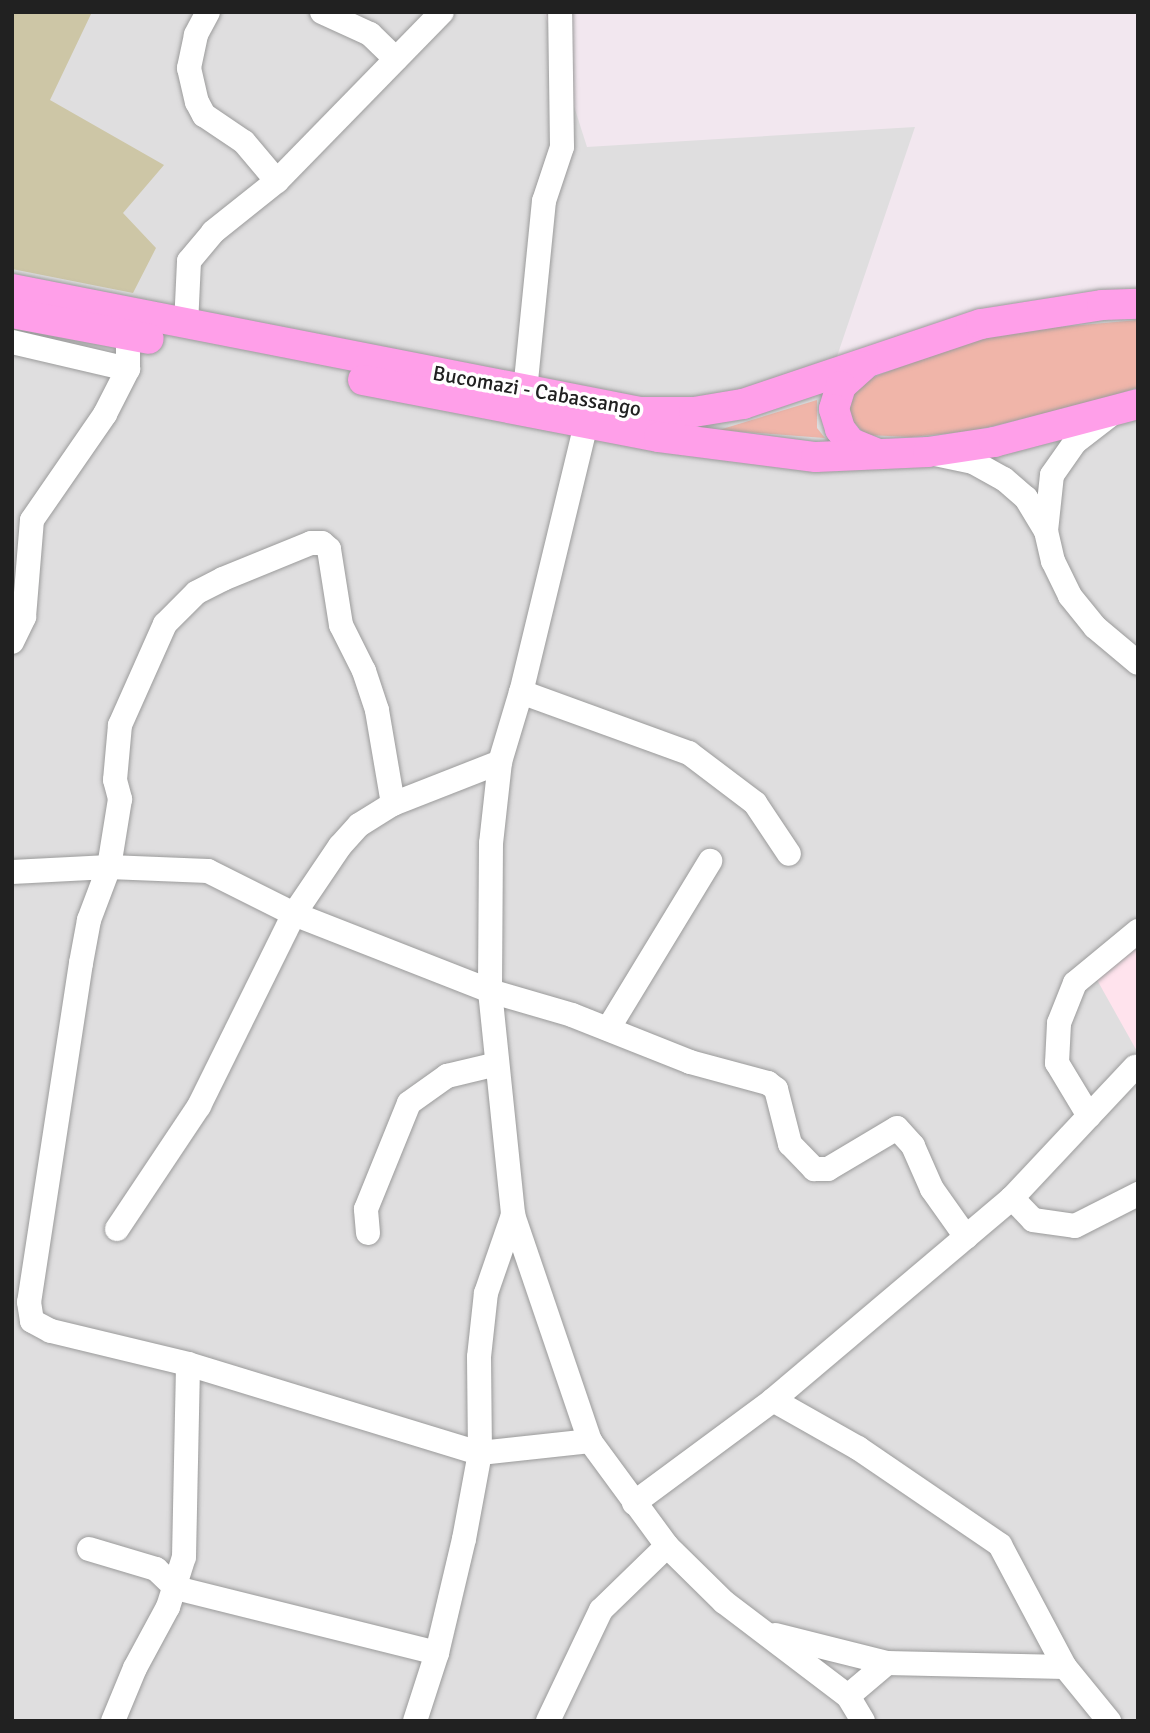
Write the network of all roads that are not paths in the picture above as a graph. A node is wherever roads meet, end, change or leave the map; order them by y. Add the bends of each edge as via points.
1 (208, 12) edge
2 (322, 12) edge
3 (442, 12) edge
4 (560, 12) edge
5 (396, 60) junction
6 (277, 181) junction
7 (12, 289) edge
8 (1138, 304) edge
9 (12, 313) edge
10 (186, 325) junction
11 (128, 335) junction
12 (12, 341) edge
13 (869, 361) junction
14 (128, 369) junction
15 (525, 391) junction
16 (1127, 407) edge
17 (586, 424) junction
18 (928, 452) junction
19 (881, 455) junction
20 (1046, 531) junction
21 (12, 642) edge
22 (1138, 663) edge
23 (521, 692) junction
24 (499, 762) junction
25 (393, 804) junction
26 (789, 853) dead end
27 (710, 861) dead end
28 (109, 867) junction
29 (12, 872) edge
30 (294, 914) junction
31 (1138, 931) edge
32 (490, 991) junction
33 (608, 1029) junction
34 (497, 1064) junction
35 (1135, 1068) dead end
36 (1089, 1116) junction
37 (1138, 1194) edge
38 (1012, 1198) junction
39 (513, 1215) junction
40 (117, 1230) dead end
41 (368, 1233) dead end
42 (966, 1237) junction
43 (188, 1364) junction
44 (773, 1400) junction
45 (590, 1441) junction
46 (480, 1453) junction
47 (634, 1503) junction
48 (667, 1546) junction
49 (89, 1549) dead end
50 (176, 1588) junction
51 (761, 1632) junction
52 (437, 1653) junction
53 (887, 1663) junction
54 (1065, 1667) junction
55 (848, 1696) junction
56 (113, 1721) edge
57 (415, 1721) edge
58 (548, 1721) edge
59 (863, 1721) edge
60 (1109, 1721) edge

1 - 6 street via 195,35 189,68 197,102 204,114 244,142
2 - 5 street via 370,34
3 - 5 street
4 - 15 street via 562,147 544,201
5 - 6 street
6 - 10 street via 213,232 189,261
7 - 10 main road, Bucomazi - Cabassango
8 - 13 main road, Bucomazi - Cabassango via 1090,306 981,324
9 - 11 main road, Bucomazi - Cabassango
10 - 15 main road, Bucomazi - Cabassango
11 - 14 street
11 - 17 main road, Bucomazi - Cabassango
12 - 14 street
13 - 15 main road, Bucomazi - Cabassango via 743,404 694,412 640,412
13 - 19 main road via 841,386 834,410 851,443
14 - 21 street via 105,414 32,520 24,617
16 - 18 main road, Bucomazi - Cabassango via 994,442
16 - 20 street via 1074,443 1052,475
17 - 19 main road, Bucomazi - Cabassango via 739,450 816,457
17 - 23 street
18 - 19 main road, Bucomazi - Cabassango
18 - 20 street via 973,462 1004,479 1026,498
20 - 22 street via 1053,561 1070,596 1095,626
23 - 24 street
23 - 26 street via 689,753 755,803
24 - 25 street
24 - 32 street via 491,843
25 - 28 street via 377,710 365,671 341,625 329,550 311,542 197,593 165,624 120,725 115,780 120,799
25 - 30 street via 359,825 340,846
27 - 33 street
28 - 29 street
28 - 30 street via 208,871
28 - 43 street via 89,920 81,963 29,1301 32,1321 51,1331
30 - 32 street
30 - 40 street via 199,1106
31 - 36 street via 1075,983 1059,1023 1057,1063
32 - 33 street
32 - 34 street
33 - 42 street via 690,1062 768,1083 776,1089 790,1144 814,1169 828,1169 897,1128 913,1146 932,1189
34 - 39 street
34 - 41 street via 447,1076 409,1103 366,1209
35 - 36 street
36 - 38 street
37 - 38 street via 1075,1226 1033,1220
38 - 42 street
39 - 45 street
39 - 46 street via 486,1293 481,1326
42 - 44 street
43 - 46 street
43 - 50 street via 186,1540
44 - 47 street
44 - 54 street via 858,1448 1000,1545
45 - 46 street
45 - 47 street
46 - 52 street
47 - 48 street
48 - 51 street
48 - 58 street via 601,1610
49 - 50 street via 156,1569
50 - 52 street
50 - 56 street
51 - 53 street
51 - 55 street
52 - 57 street
53 - 54 street
53 - 55 street
54 - 60 street
55 - 59 street

